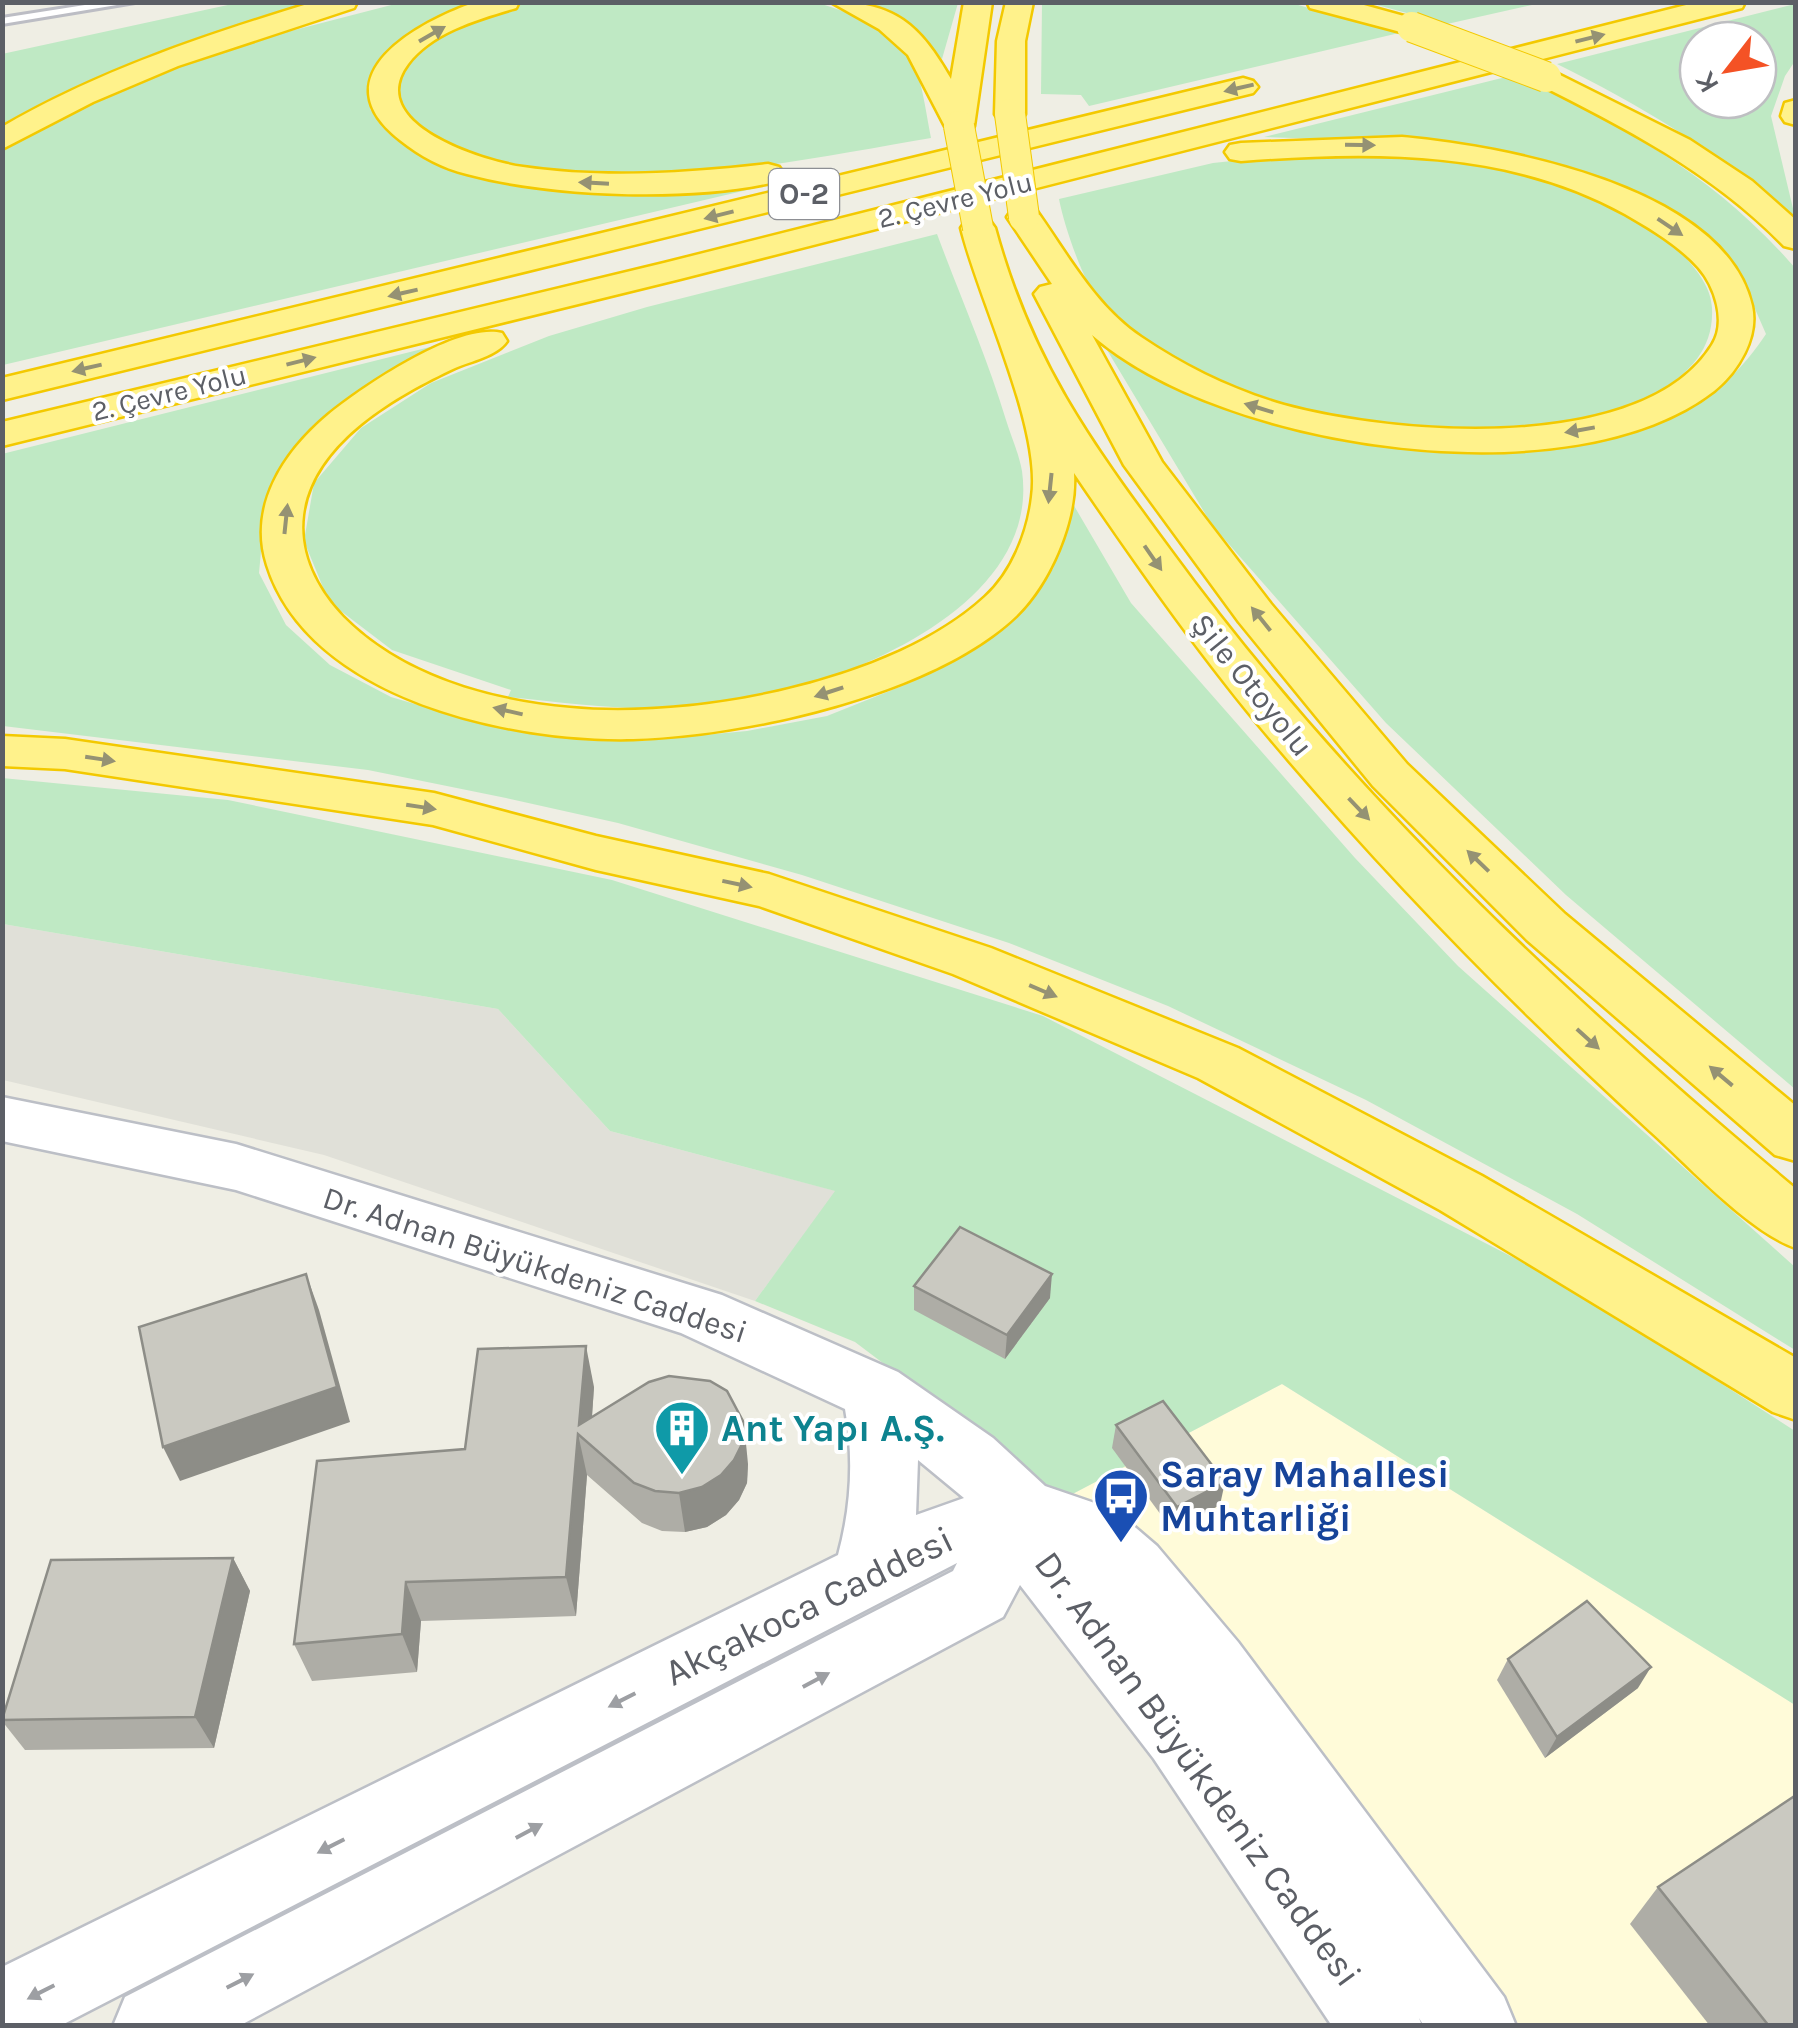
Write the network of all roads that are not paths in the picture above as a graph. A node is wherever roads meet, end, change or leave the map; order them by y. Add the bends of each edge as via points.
1 (130, 2) edge
2 (506, 2) edge
3 (844, 2) edge
4 (978, 2) edge
5 (1020, 2) edge
6 (1320, 2) edge
7 (1606, 2) edge
8 (1732, 2) edge
9 (342, 3) edge
10 (1549, 16) dead end
11 (2, 21) edge
12 (1511, 25) dead end
13 (1404, 39) junction
14 (1282, 78) dead end
15 (959, 126) junction
16 (1072, 127) junction
17 (2, 140) edge
18 (1054, 175) junction
19 (1024, 216) junction
20 (1796, 239) edge
21 (668, 272) junction
22 (1023, 360) junction
23 (2, 389) edge
24 (2, 434) edge
25 (2, 750) edge
26 (2, 1119) edge
27 (1796, 1139) edge
28 (1796, 1224) edge
29 (875, 1392) junction
30 (1796, 1392) edge
31 (1023, 1509) junction
32 (865, 1577) junction
33 (2, 2011) edge
34 (154, 2026) edge
35 (1381, 2026) edge
36 (1475, 2026) edge

1 - 11 lane
16 -> 2 highway via 702,181 626,184 513,174 428,146 406,131 382,97 387,74 407,50 434,30
3 - 15 highway via 902,32 928,60
4 - 15 highway, Şile Otoyolu
5 - 19 highway, Şile Otoyolu, bridge via 1011,41 1010,114
6 - 13 highway
7 - 10 highway
18 -> 8 highway, 2. Çevre Yolu / O-2
9 - 17 highway via 120,80
12 - 13 highway
13 - 20 highway, bridge via 1546,77 1643,124 1702,160
14 -> 16 highway, 2. Çevre Yolu / O-2
15 - 22 highway, Şile Otoyolu, bridge via 991,278
16 -> 23 highway, 2. Çevre Yolu / O-2
18 -> 19 highway via 1340,145 1518,164 1613,195 1692,243 1726,282 1735,306 1733,343 1691,390 1640,416 1585,430 1483,440 1337,428 1218,395 1136,349 1096,318
18 - 21 highway, 2. Çevre Yolu / O-2
27 -> 19 highway, Şile Otoyolu via 1546,927 1378,760 1255,613 1144,465 1036,264
22 -> 21 highway via 1054,477 1042,544 1002,606 920,660 820,695 718,717 587,724 430,690 371,663 314,618 287,572 284,521 294,477 338,424 392,386 468,348
24 -> 21 highway, 2. Çevre Yolu / O-2
22 -> 28 highway, Şile Otoyolu via 1161,570 1292,738 1527,984
25 -> 30 highway via 434,809 770,891 972,961 1218,1064 1478,1203
26 - 29 street, Dr. Adnan Büyükdeniz Caddesi via 236,1167 700,1313
29 - 31 street, Dr. Adnan Büyükdeniz Caddesi via 970,1459
29 - 32 street via 886,1486 878,1543
31 - 32 street, Akçakoca Caddesi via 930,1540
34 -> 31 street, Akçakoca Caddesi via 978,1594
31 - 35 street, Dr. Adnan Büyükdeniz Caddesi via 1042,1560 1180,1734
31 - 36 street, Dr. Adnan Büyükdeniz Caddesi via 1091,1532 1132,1569 1212,1666
32 -> 33 street, Akçakoca Caddesi

